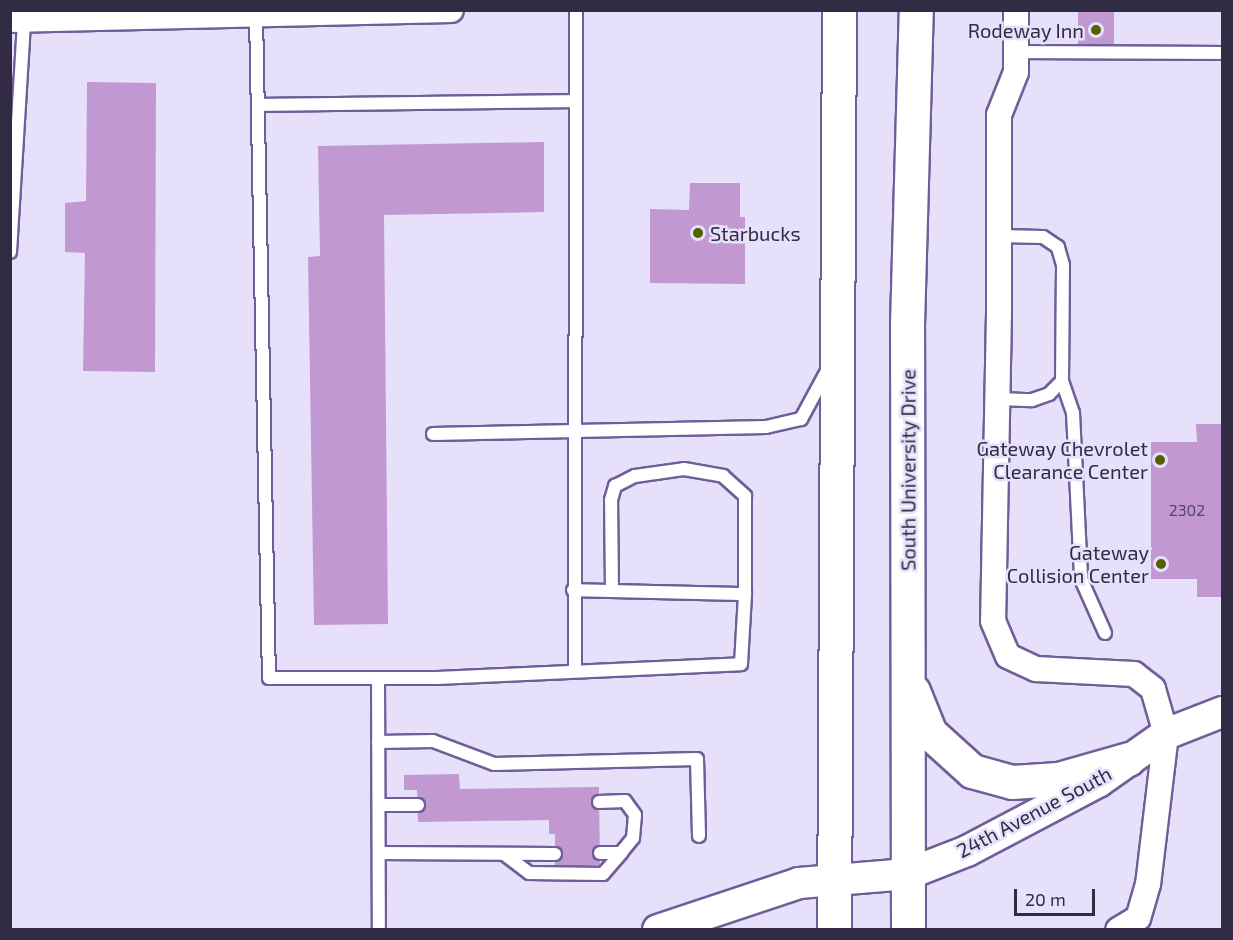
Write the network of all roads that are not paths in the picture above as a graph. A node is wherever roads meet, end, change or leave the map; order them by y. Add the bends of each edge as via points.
1 (450, 10) edge
2 (576, 10) edge
3 (839, 10) edge
4 (916, 10) edge
5 (1016, 10) edge
6 (256, 15) junction
7 (17, 20) edge
8 (1018, 52) junction
9 (1222, 53) edge
10 (575, 101) junction
11 (260, 105) junction
12 (999, 236) junction
13 (10, 252) edge
14 (836, 355) junction
15 (1062, 381) junction
16 (998, 399) junction
17 (575, 430) junction
18 (433, 434) dead end
19 (573, 590) junction
20 (612, 591) junction
21 (745, 594) junction
22 (1105, 633) dead end
23 (574, 670) junction
24 (908, 677) junction
25 (378, 679) junction
26 (1222, 712) edge
27 (1166, 734) junction
28 (378, 742) junction
29 (1128, 759) junction
30 (599, 802) dead end
31 (379, 805) junction
32 (418, 805) dead end
33 (699, 836) dead end
34 (379, 853) junction
35 (600, 853) dead end
36 (621, 853) junction
37 (504, 854) junction
38 (555, 854) dead end
39 (908, 874) junction
40 (835, 879) junction
41 (379, 930) edge
42 (658, 930) edge
43 (834, 930) edge
44 (908, 930) edge
45 (1118, 930) edge

1 - 6 street
2 - 10 lane
3 - 14 main road
4 - 24 main road, South University Drive via 908,325
5 - 8 street
6 - 7 street
6 - 11 lane
7 - 13 lane
8 - 9 lane
8 - 12 street via 1016,72 999,115
10 - 11 lane
10 - 17 lane
11 - 25 lane via 269,678
12 - 15 lane via 1043,237 1058,246 1063,265
12 - 16 street
14 - 17 lane via 801,419 766,427
14 - 40 main road
15 - 16 lane via 1049,394 1032,400
15 - 22 lane via 1073,413 1081,579
16 - 27 street via 993,621 1008,656 1036,669 1134,674 1153,689
17 - 18 lane
17 - 19 lane
19 - 20 lane
19 - 23 lane
20 - 21 lane
20 - 21 lane via 611,500 615,486 635,476 684,469 723,476 745,496
21 - 23 lane via 741,664
23 - 25 lane
24 - 29 main road via 930,733 972,771 1012,782 1058,779
24 - 39 main road, South University Drive
25 - 28 lane
26 - 27 street, 24th Avenue South
27 - 29 street, 24th Avenue South
27 - 45 street via 1148,884 1138,918
28 - 31 lane
28 - 33 lane via 433,741 494,764 697,759
29 - 39 street, 24th Avenue South via 1098,782 967,851
30 - 36 lane via 625,801 635,815 633,838
31 - 32 lane
31 - 34 lane
34 - 37 lane
34 - 41 lane
35 - 36 lane
36 - 37 lane via 603,874 529,873
37 - 38 lane
39 - 40 street, 24th Avenue South
39 - 44 main road, South University Drive
40 - 42 street, 24th Avenue South via 799,883
40 - 43 main road

